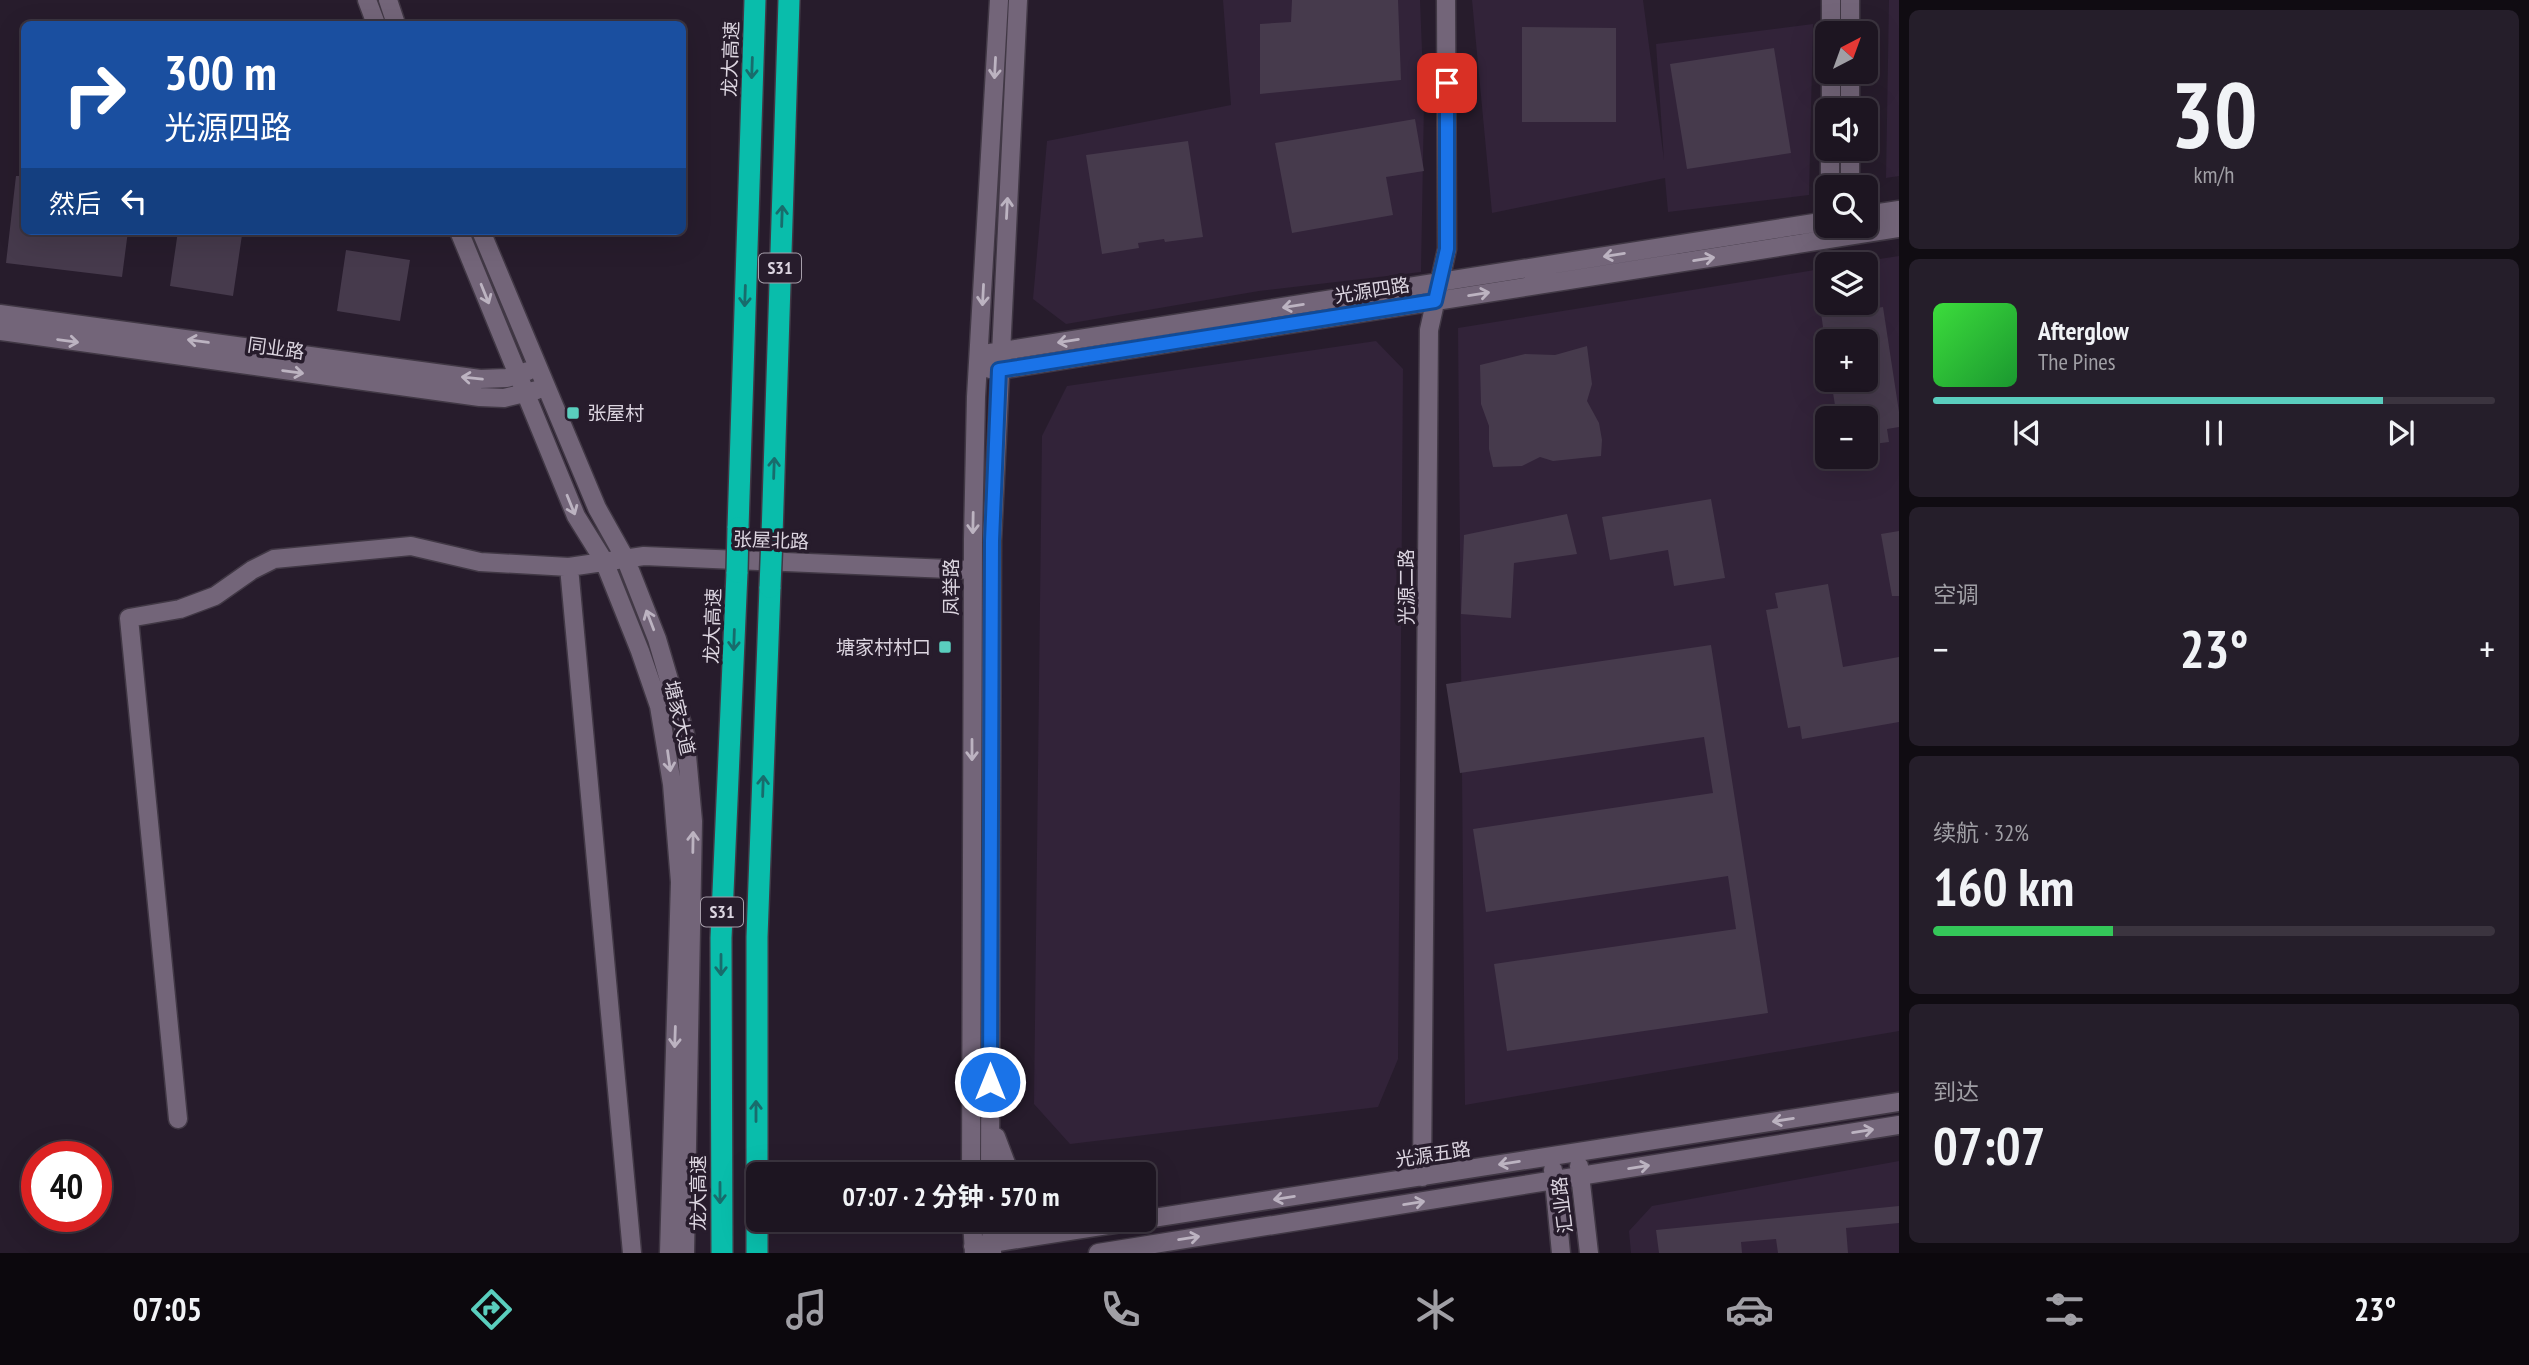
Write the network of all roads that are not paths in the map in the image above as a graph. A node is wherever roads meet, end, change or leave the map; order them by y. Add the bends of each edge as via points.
1 (367, 0) edge
2 (388, 0) edge
3 (755, 0) edge
4 (789, 0) edge
5 (999, 0) edge
6 (1018, 0) edge
7 (1446, 0) edge
8 (1831, 0) edge
9 (1850, 0) edge
10 (375, 21) edge
11 (395, 21) edge
12 (1831, 21) edge
13 (1850, 21) edge
14 (1899, 210) edge
15 (1878, 213) edge
16 (1899, 228) edge
17 (1878, 229) edge
18 (1815, 233) edge
19 (1815, 234) edge
20 (461, 235) edge
21 (483, 235) edge
22 (1440, 282) junction
23 (1435, 301) junction
24 (0, 314) edge
25 (0, 331) edge
26 (978, 359) junction
27 (1000, 361) junction
28 (538, 367) junction
29 (518, 374) junction
30 (546, 387) junction
31 (526, 394) junction
32 (604, 561) junction
33 (626, 561) junction
34 (569, 567) junction
35 (972, 570) junction
36 (1899, 1102) edge
37 (990, 1109) junction
38 (178, 1119) dead end
39 (1899, 1125) edge
40 (1576, 1153) junction
41 (1553, 1156) junction
42 (971, 1162) edge
43 (990, 1162) edge
44 (1005, 1162) edge
45 (1581, 1176) junction
46 (1422, 1177) junction
47 (1553, 1180) junction
48 (1156, 1218) edge
49 (972, 1232) edge
50 (1076, 1232) edge
51 (992, 1248) edge
52 (973, 1250) edge
53 (632, 1253) edge
54 (669, 1253) edge
55 (685, 1253) edge
56 (722, 1253) edge
57 (757, 1253) edge
58 (1098, 1253) edge
59 (1561, 1253) edge
60 (1589, 1253) edge

1 - 10 street
2 - 11 street
3 -> 56 highway, 龙大高速 / S31, bridge via 721,938
57 -> 4 highway, S31, bridge via 757,937
5 -> 26 street, 凤举路
27 -> 6 street
7 - 22 street, 光源二路 via 1447,249
8 - 12 street
9 - 13 street
14 - 15 street
16 - 17 street, 光源四路
18 -> 22 street, 光源四路
23 -> 19 street, 光源四路
20 -> 29 street, 塘家大道
21 - 28 street, 塘家大道
22 - 23 street, 光源二路
22 -> 27 street, 光源四路
23 - 27 street, 光源四路
23 - 46 street, 光源二路 via 1429,330
29 -> 24 street, 同业路 via 468,378
25 -> 31 street, 同业路 via 480,397
26 - 27 street, 光源四路
26 -> 35 street, 凤举路
27 - 37 street via 992,555
28 - 29 street, 同业路
28 - 30 street, 塘家大道
29 - 31 street, 塘家大道
30 - 31 street, 同业路
30 - 33 street, 塘家大道 via 597,508
31 -> 32 street, 塘家大道 via 576,516
32 - 33 street, 张屋北路
32 - 34 street, 张屋北路
32 -> 54 street, 塘家大道 via 659,706 672,784 680,882
33 - 35 street, 张屋北路 via 644,556
55 -> 33 street, 塘家大道 via 691,776 674,694
34 - 38 street, 张屋北路 via 480,562 411,546 274,559 215,596 180,609 129,618
34 - 53 street
35 -> 42 street, 凤举路
36 -> 40 street, 光源五路
37 - 43 street
37 - 44 street
45 -> 39 street
40 - 41 street, 光源五路
40 - 45 street, 汇业路
41 -> 46 street, 光源五路
41 - 47 street, 汇业路
45 - 47 street
45 - 60 street, 汇业路
46 -> 48 street, 光源五路
58 -> 47 street
47 - 59 street, 汇业路
49 - 52 street
50 - 51 street, 光源五路
51 - 52 street, 光源五路

